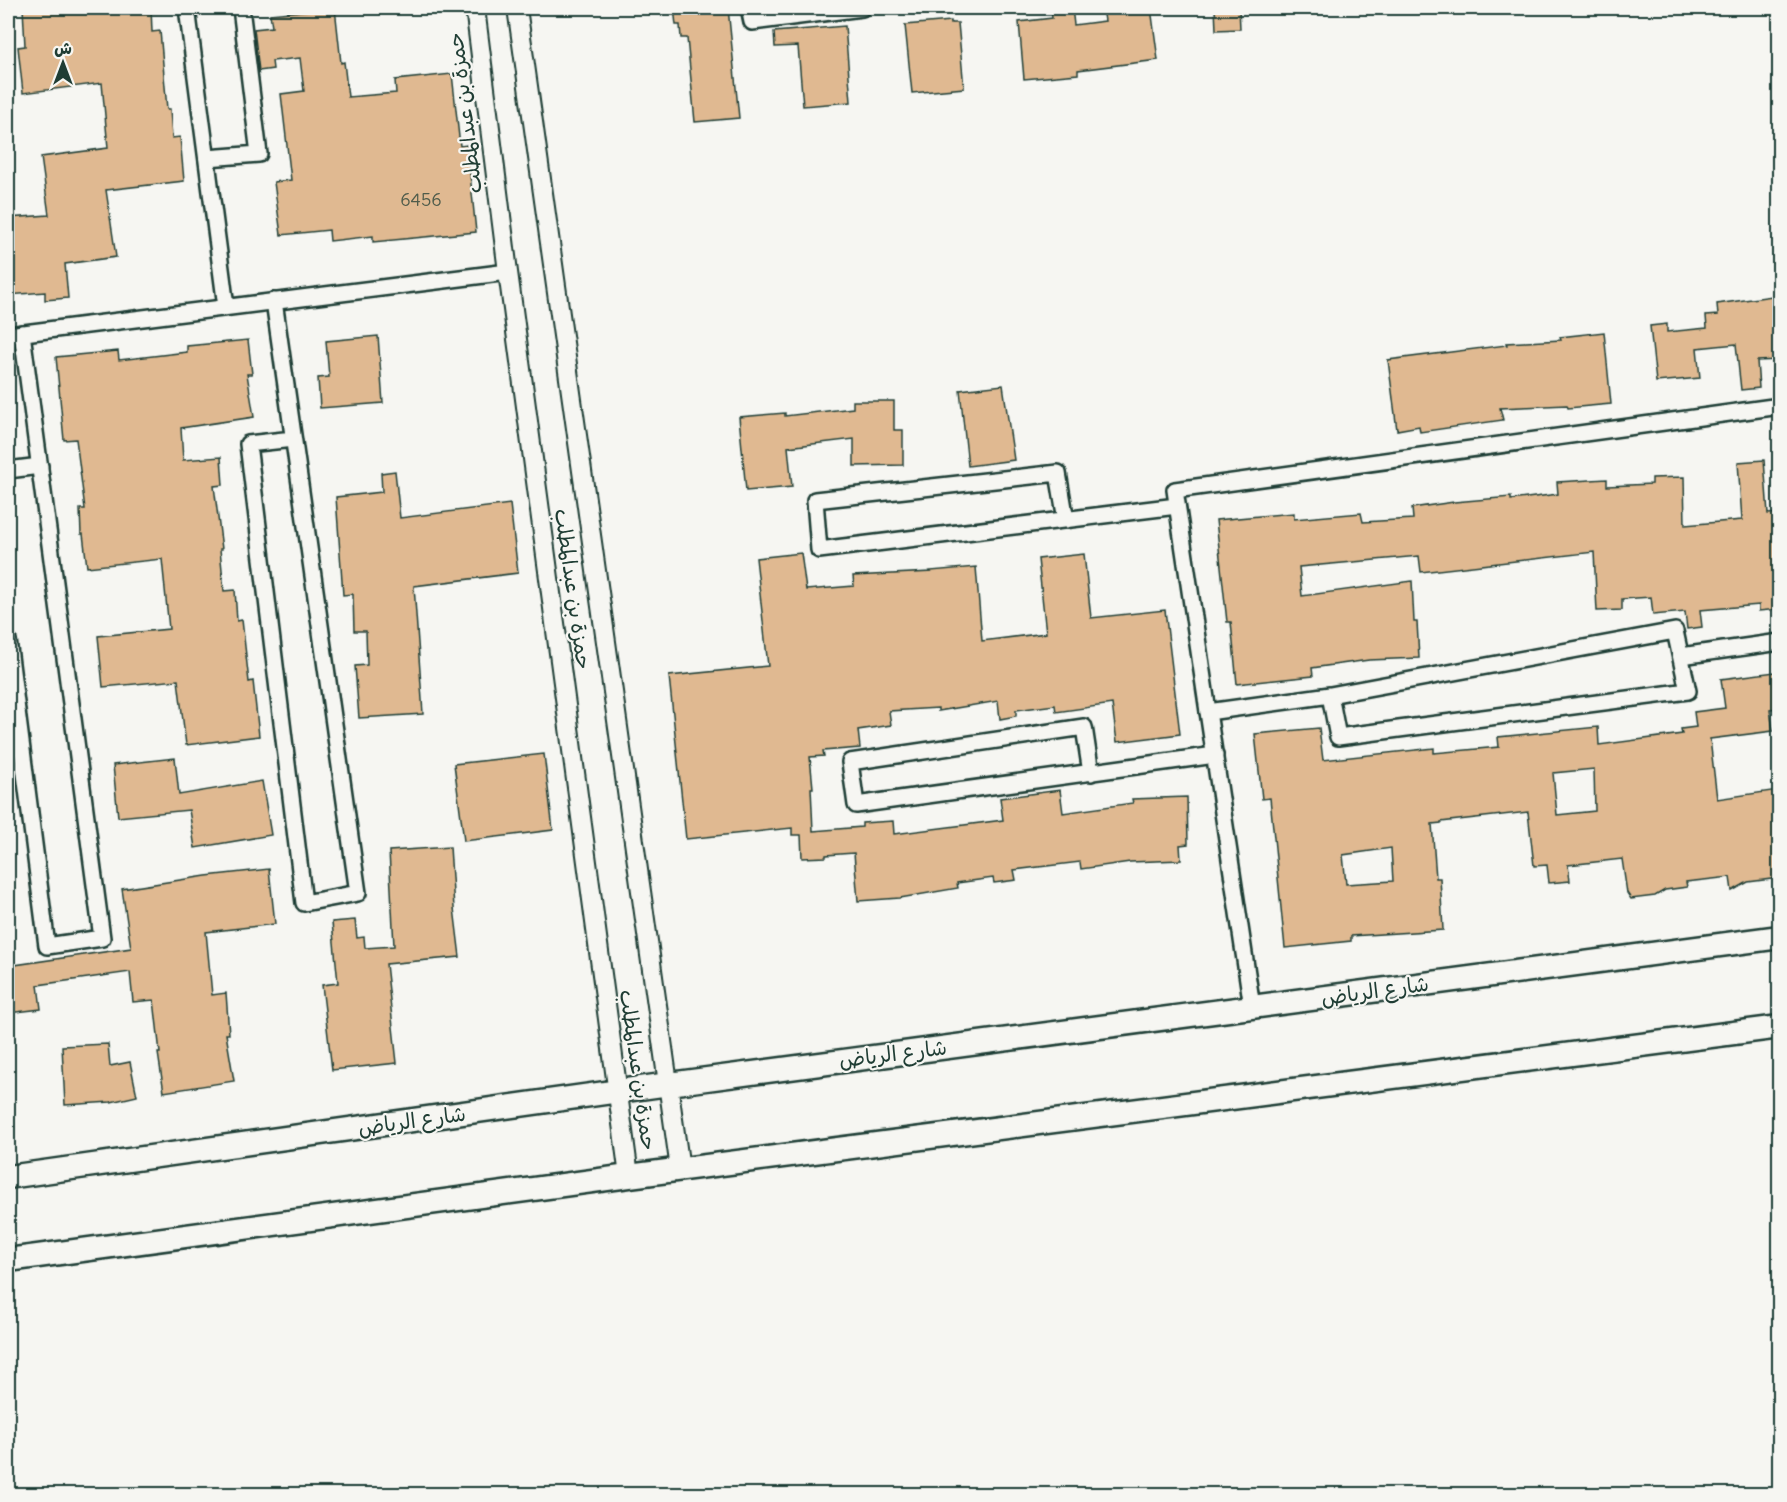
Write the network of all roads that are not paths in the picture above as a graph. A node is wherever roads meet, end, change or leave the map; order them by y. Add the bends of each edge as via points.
1 (187, 8) edge
2 (241, 8) edge
3 (475, 8) edge
4 (517, 8) edge
5 (749, 8) edge
6 (861, 8) edge
7 (207, 159) junction
8 (508, 272) junction
9 (274, 301) junction
10 (226, 307) junction
11 (15, 334) edge
12 (1779, 406) edge
13 (293, 439) junction
14 (40, 466) junction
15 (8, 470) edge
16 (1177, 506) junction
17 (1066, 519) junction
18 (8, 640) edge
19 (1779, 642) edge
20 (1681, 656) junction
21 (1330, 695) junction
22 (1208, 712) junction
23 (1215, 755) junction
24 (1091, 773) junction
25 (1779, 937) edge
26 (1252, 1007) junction
27 (1779, 1027) edge
28 (669, 1084) junction
29 (618, 1092) junction
30 (680, 1169) junction
31 (629, 1176) junction
32 (8, 1177) edge
33 (8, 1260) edge

1 - 7 street
2 - 7 street via 258,153
3 - 8 street, حمزة بن عبدالمطلب
4 - 28 street, حمزة بن عبدالمطلب
5 - 6 street via 752,22
7 - 10 street
8 - 9 street
8 - 29 street, حمزة بن عبدالمطلب
9 - 10 street
9 - 13 street
10 - 11 street
11 - 14 street
12 - 16 street via 1175,490
13 - 13 street via 357,893 304,903 248,444
14 - 15 street
14 - 18 street via 102,938 46,946
16 - 17 street
16 - 22 street
17 - 17 street via 819,550 815,500 1059,473
19 - 20 street
20 - 21 street via 1675,631
20 - 21 street via 1688,691 1338,737
21 - 22 street
22 - 23 street
23 - 24 street
23 - 26 street
24 - 24 street via 856,806 850,762 1084,727
25 - 26 main road, شارع الرياض
26 - 28 main road, شارع الرياض
27 - 30 main road
28 - 29 main road, شارع الرياض
28 - 30 street, حمزة بن عبدالمطلب
29 - 31 street, حمزة بن عبدالمطلب
29 - 32 main road, شارع الرياض
30 - 31 main road
31 - 33 main road

